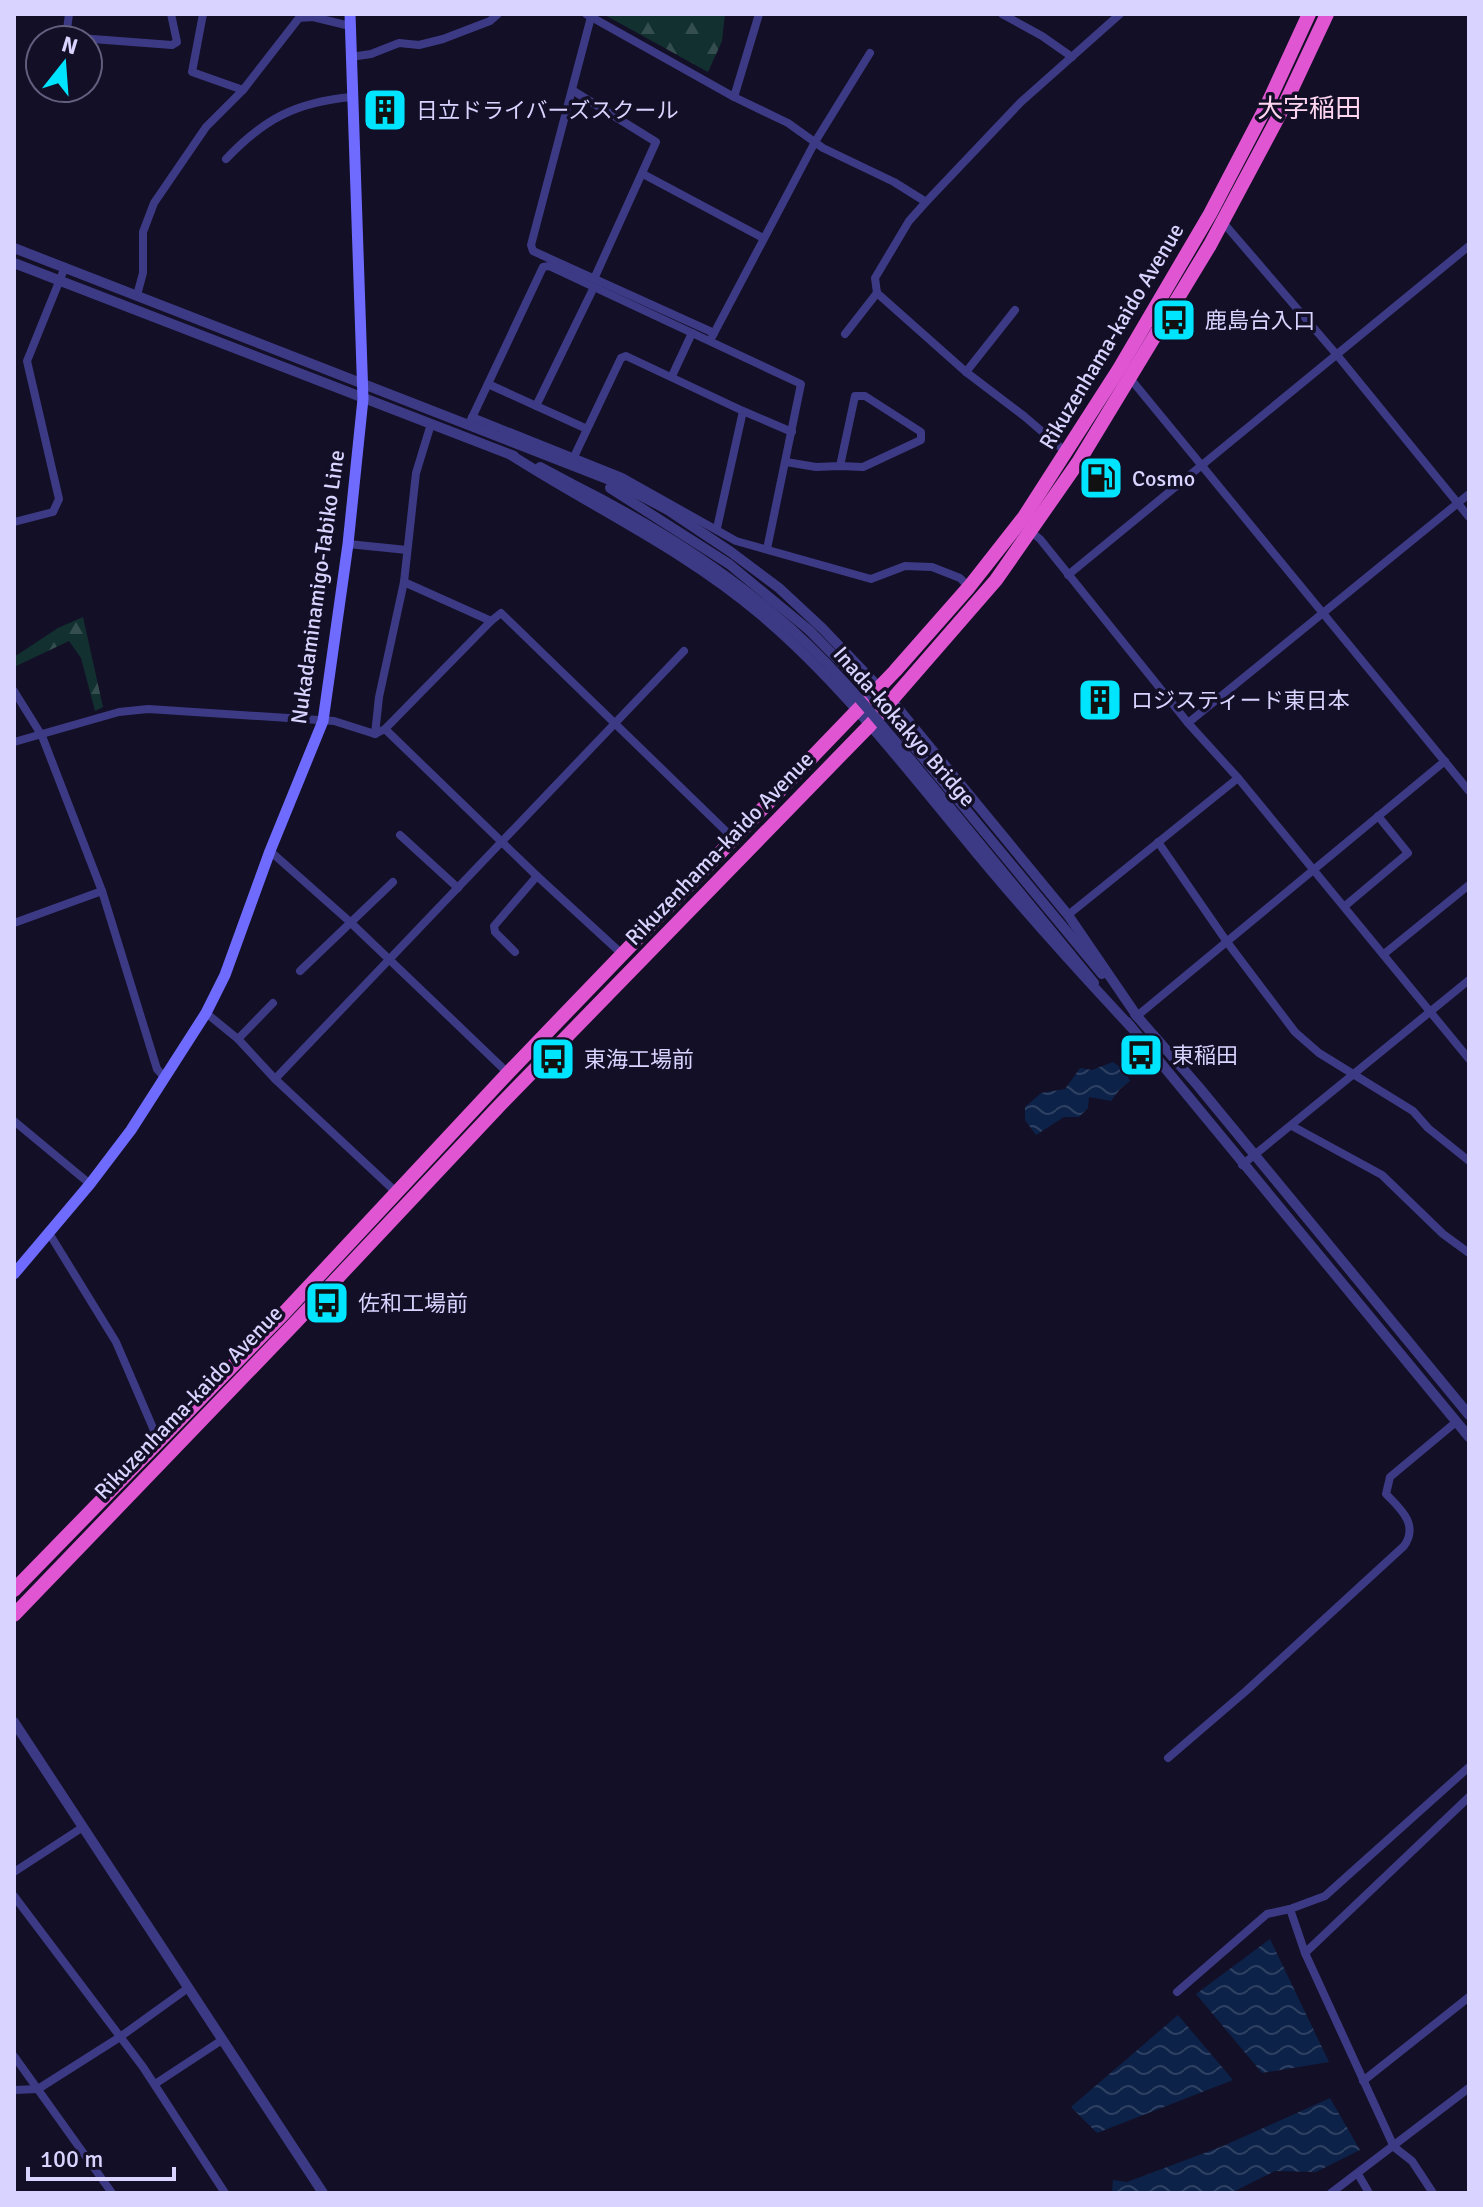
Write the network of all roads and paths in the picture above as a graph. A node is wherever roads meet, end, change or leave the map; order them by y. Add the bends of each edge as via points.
1 (69, 14) edge
2 (171, 14) edge
3 (203, 14) edge
4 (498, 14) edge
5 (759, 14) edge
6 (1002, 14) edge
7 (1120, 14) edge
8 (1309, 14) edge
9 (1327, 14) edge
10 (588, 15) edge
11 (350, 20) edge
12 (870, 53) dead end
13 (351, 57) junction
14 (1072, 57) junction
15 (243, 90) junction
16 (572, 90) junction
17 (352, 97) junction
18 (734, 97) junction
19 (815, 142) junction
20 (226, 159) dead end
21 (643, 174) junction
22 (926, 202) junction
23 (1216, 218) junction
24 (763, 238) junction
25 (1469, 246) edge
26 (14, 248) edge
27 (14, 263) edge
28 (65, 267) junction
29 (60, 280) junction
30 (594, 283) junction
31 (877, 293) junction
32 (137, 295) junction
33 (1015, 310) dead end
34 (692, 333) junction
35 (845, 334) dead end
36 (712, 337) junction
37 (1337, 355) junction
38 (966, 372) junction
39 (1125, 373) junction
40 (672, 376) junction
41 (362, 382) junction
42 (488, 384) junction
43 (363, 399) junction
44 (536, 406) junction
45 (743, 411) junction
46 (470, 420) junction
47 (431, 424) junction
48 (587, 429) junction
49 (792, 432) junction
50 (1067, 453) junction
51 (511, 455) junction
52 (572, 462) junction
53 (786, 462) junction
54 (1202, 465) junction
55 (840, 466) junction
56 (1469, 494) edge
57 (1457, 503) junction
58 (1469, 517) edge
59 (14, 522) edge
60 (1025, 527) junction
61 (717, 528) junction
62 (348, 544) junction
63 (767, 549) junction
64 (407, 550) junction
65 (1068, 575) junction
66 (404, 582) junction
67 (969, 587) junction
68 (1322, 613) junction
69 (491, 621) junction
70 (684, 651) dead end
71 (879, 687) junction
72 (14, 691) edge
73 (892, 701) junction
74 (857, 710) junction
75 (323, 721) junction
76 (614, 723) junction
77 (1188, 723) junction
78 (870, 725) junction
79 (385, 729) junction
80 (375, 734) junction
81 (42, 736) junction
82 (14, 742) edge
83 (1445, 761) junction
84 (1238, 778) junction
85 (1469, 791) edge
86 (1378, 816) junction
87 (400, 835) dead end
88 (734, 839) junction
89 (502, 841) junction
90 (1158, 842) junction
91 (270, 851) junction
92 (1313, 869) junction
93 (537, 876) junction
94 (393, 882) dead end
95 (1469, 885) edge
96 (458, 888) junction
97 (102, 891) junction
98 (1345, 906) junction
99 (1068, 915) junction
100 (349, 921) junction
101 (14, 923) edge
102 (1227, 942) junction
103 (515, 952) dead end
104 (622, 954) junction
105 (1384, 954) junction
106 (390, 960) junction
107 (300, 971) dead end
108 (1098, 978) junction
109 (1469, 980) edge
110 (273, 1003) dead end
111 (206, 1013) junction
112 (1431, 1013) junction
113 (1134, 1021) junction
114 (238, 1039) junction
115 (1469, 1059) edge
116 (508, 1073) junction
117 (1354, 1075) junction
118 (165, 1078) junction
119 (275, 1079) junction
120 (14, 1121) edge
121 (1292, 1126) junction
122 (1255, 1156) junction
123 (1469, 1161) edge
124 (1242, 1165) junction
125 (90, 1184) junction
126 (397, 1193) junction
127 (49, 1233) junction
128 (1469, 1253) edge
129 (14, 1274) edge
130 (1469, 1415) edge
131 (1456, 1422) junction
132 (1469, 1437) edge
133 (160, 1442) junction
134 (14, 1590) edge
135 (14, 1615) edge
136 (14, 1722) edge
137 (1168, 1758) dead end
138 (1469, 1767) edge
139 (1469, 1797) edge
140 (83, 1827) junction
141 (14, 1872) edge
142 (14, 1896) edge
143 (1290, 1909) junction
144 (1305, 1953) junction
145 (188, 1988) junction
146 (1177, 1992) dead end
147 (1469, 1997) edge
148 (120, 2037) junction
149 (222, 2040) junction
150 (14, 2056) edge
151 (1363, 2081) junction
152 (155, 2084) junction
153 (1469, 2088) edge
154 (38, 2089) junction
155 (14, 2090) edge
156 (1394, 2147) junction
157 (1358, 2174) junction
158 (112, 2193) edge
159 (225, 2193) edge
160 (323, 2193) edge
161 (1331, 2193) edge
162 (1369, 2193) edge
163 (1433, 2193) edge

1 - 2 street via 66,37 172,45 177,42
3 - 15 street via 192,72
4 - 13 street via 443,39 399,43
5 - 18 street
6 - 14 street
7 - 14 street
8 - 23 highway, Rikuzenhama-kaido Avenue
9 - 23 highway, Rikuzenhama-kaido Avenue via 1281,112
10 - 16 street
10 - 18 street
11 - 13 main road, Nukadaminamigo-Tabiko Line
11 - 15 street via 299,18
12 - 19 street
13 - 17 main road, Nukadaminamigo-Tabiko Line
14 - 22 street via 1021,102
15 - 32 street via 206,127 154,203 143,232
16 - 21 street via 656,142
16 - 30 street via 531,245 533,251
17 - 20 street via 283,112
17 - 41 main road, Nukadaminamigo-Tabiko Line
18 - 19 street
19 - 22 street
19 - 24 street
21 - 24 street
21 - 30 street
22 - 31 street via 875,278
23 - 37 street
23 - 39 highway, Rikuzenhama-kaido Avenue
24 - 36 street
25 - 37 street
26 - 28 street
27 - 29 street
28 - 29 street
28 - 32 street
29 - 43 street
29 - 59 street via 27,361 59,499 53,512
30 - 34 street
30 - 36 street
30 - 42 street via 543,267
30 - 44 street
31 - 35 street
31 - 38 street
32 - 41 street
33 - 38 street
34 - 36 street
34 - 40 street
36 - 49 street via 801,384
37 - 54 street
37 - 57 street
38 - 50 street
39 - 50 highway, Rikuzenhama-kaido Avenue
39 - 54 street
39 - 60 highway, Rikuzenhama-kaido Avenue
40 - 45 street
40 - 48 street via 621,358
41 - 43 main road, Nukadaminamigo-Tabiko Line
41 - 46 street
42 - 44 street
42 - 46 street
43 - 47 street
43 - 62 main road, Nukadaminamigo-Tabiko Line
44 - 48 street
45 - 49 street
45 - 61 street
46 - 52 street
47 - 51 street
47 - 64 street via 416,473
48 - 52 street
49 - 53 street
50 - 60 highway, Rikuzenhama-kaido Avenue
51 - 74 street via 720,582 762,615
51 - 108 street, Inada-kokakyo Bridge, bridge via 629,512 773,613 855,692
52 - 61 street via 622,477
52 - 71 street via 668,510 731,552 779,588
52 - 108 street, Inada-kokakyo Bridge, bridge via 729,564 809,630 862,684
53 - 55 street
53 - 63 street
54 - 65 street
54 - 68 street
55 - 55 street via 863,467 921,440 921,432 865,396 855,396
56 - 57 street
57 - 58 street
57 - 68 street
60 - 65 street
60 - 67 highway, Rikuzenhama-kaido Avenue
60 - 73 highway, Rikuzenhama-kaido Avenue via 996,580
61 - 63 street via 736,541
62 - 64 street
62 - 75 main road, Nukadaminamigo-Tabiko Line
63 - 67 street via 871,579 905,566 932,567
64 - 66 street
65 - 77 street
66 - 69 street
66 - 80 street
67 - 71 highway, Rikuzenhama-kaido Avenue
68 - 77 street
68 - 83 street
69 - 76 street via 501,613
69 - 79 street
70 - 76 street
71 - 73 street
71 - 74 highway, Rikuzenhama-kaido Avenue
72 - 81 street
73 - 78 highway, Rikuzenhama-kaido Avenue
73 - 99 street
74 - 78 street
74 - 88 highway, Rikuzenhama-kaido Avenue
75 - 80 street
75 - 81 street via 148,709 119,712
75 - 91 main road, Nukadaminamigo-Tabiko Line
76 - 88 street
76 - 89 street
77 - 84 street
78 - 113 street via 1066,959
78 - 135 highway, Rikuzenhama-kaido Avenue
79 - 80 street
79 - 89 street
81 - 82 street
81 - 97 street
83 - 85 street
83 - 86 street
84 - 90 street
84 - 92 street
86 - 92 street
86 - 98 street via 1408,853
87 - 96 street
88 - 104 highway, Rikuzenhama-kaido Avenue
89 - 93 street
89 - 96 street
90 - 99 street
90 - 102 street
91 - 100 street
91 - 111 main road, Nukadaminamigo-Tabiko Line
92 - 98 street
92 - 102 street
93 - 103 street via 494,926
93 - 104 street
94 - 100 street
95 - 105 street
96 - 106 street
97 - 101 street
97 - 118 street via 157,1069
98 - 105 street
99 - 113 street
100 - 106 street
100 - 107 street
102 - 113 street
102 - 117 street via 1295,1032
104 - 116 highway, Rikuzenhama-kaido Avenue
105 - 112 street
106 - 116 street
106 - 119 street
108 - 113 street
109 - 112 street
110 - 114 street
111 - 114 street
111 - 118 main road, Nukadaminamigo-Tabiko Line
112 - 115 street
112 - 117 street
113 - 122 street
113 - 124 street
114 - 119 street
116 - 126 highway, Rikuzenhama-kaido Avenue
117 - 121 street
117 - 123 street via 1413,1111
118 - 125 main road, Nukadaminamigo-Tabiko Line
119 - 126 street
120 - 125 street
121 - 122 street
121 - 128 street via 1382,1175
122 - 124 street
122 - 130 street
124 - 131 street
125 - 127 main road, Nukadaminamigo-Tabiko Line
126 - 133 highway, Rikuzenhama-kaido Avenue
127 - 129 main road, Nukadaminamigo-Tabiko Line
127 - 133 street via 116,1342
131 - 132 street
131 - 137 street via 1390,1477 1386,1494 1410,1524 1404,1546
133 - 134 highway, Rikuzenhama-kaido Avenue
136 - 140 street
138 - 143 street via 1325,1896
139 - 144 street
140 - 141 street
140 - 145 street
142 - 148 street
143 - 144 street
143 - 146 street via 1267,1914
144 - 151 street
145 - 148 street
145 - 149 street
147 - 151 street
148 - 152 street
148 - 154 street
149 - 152 street
149 - 160 street
150 - 154 street
151 - 156 street
152 - 159 street
153 - 156 street
154 - 155 street
154 - 158 street
156 - 157 street
156 - 163 street via 1412,2161
157 - 161 street
157 - 162 street

